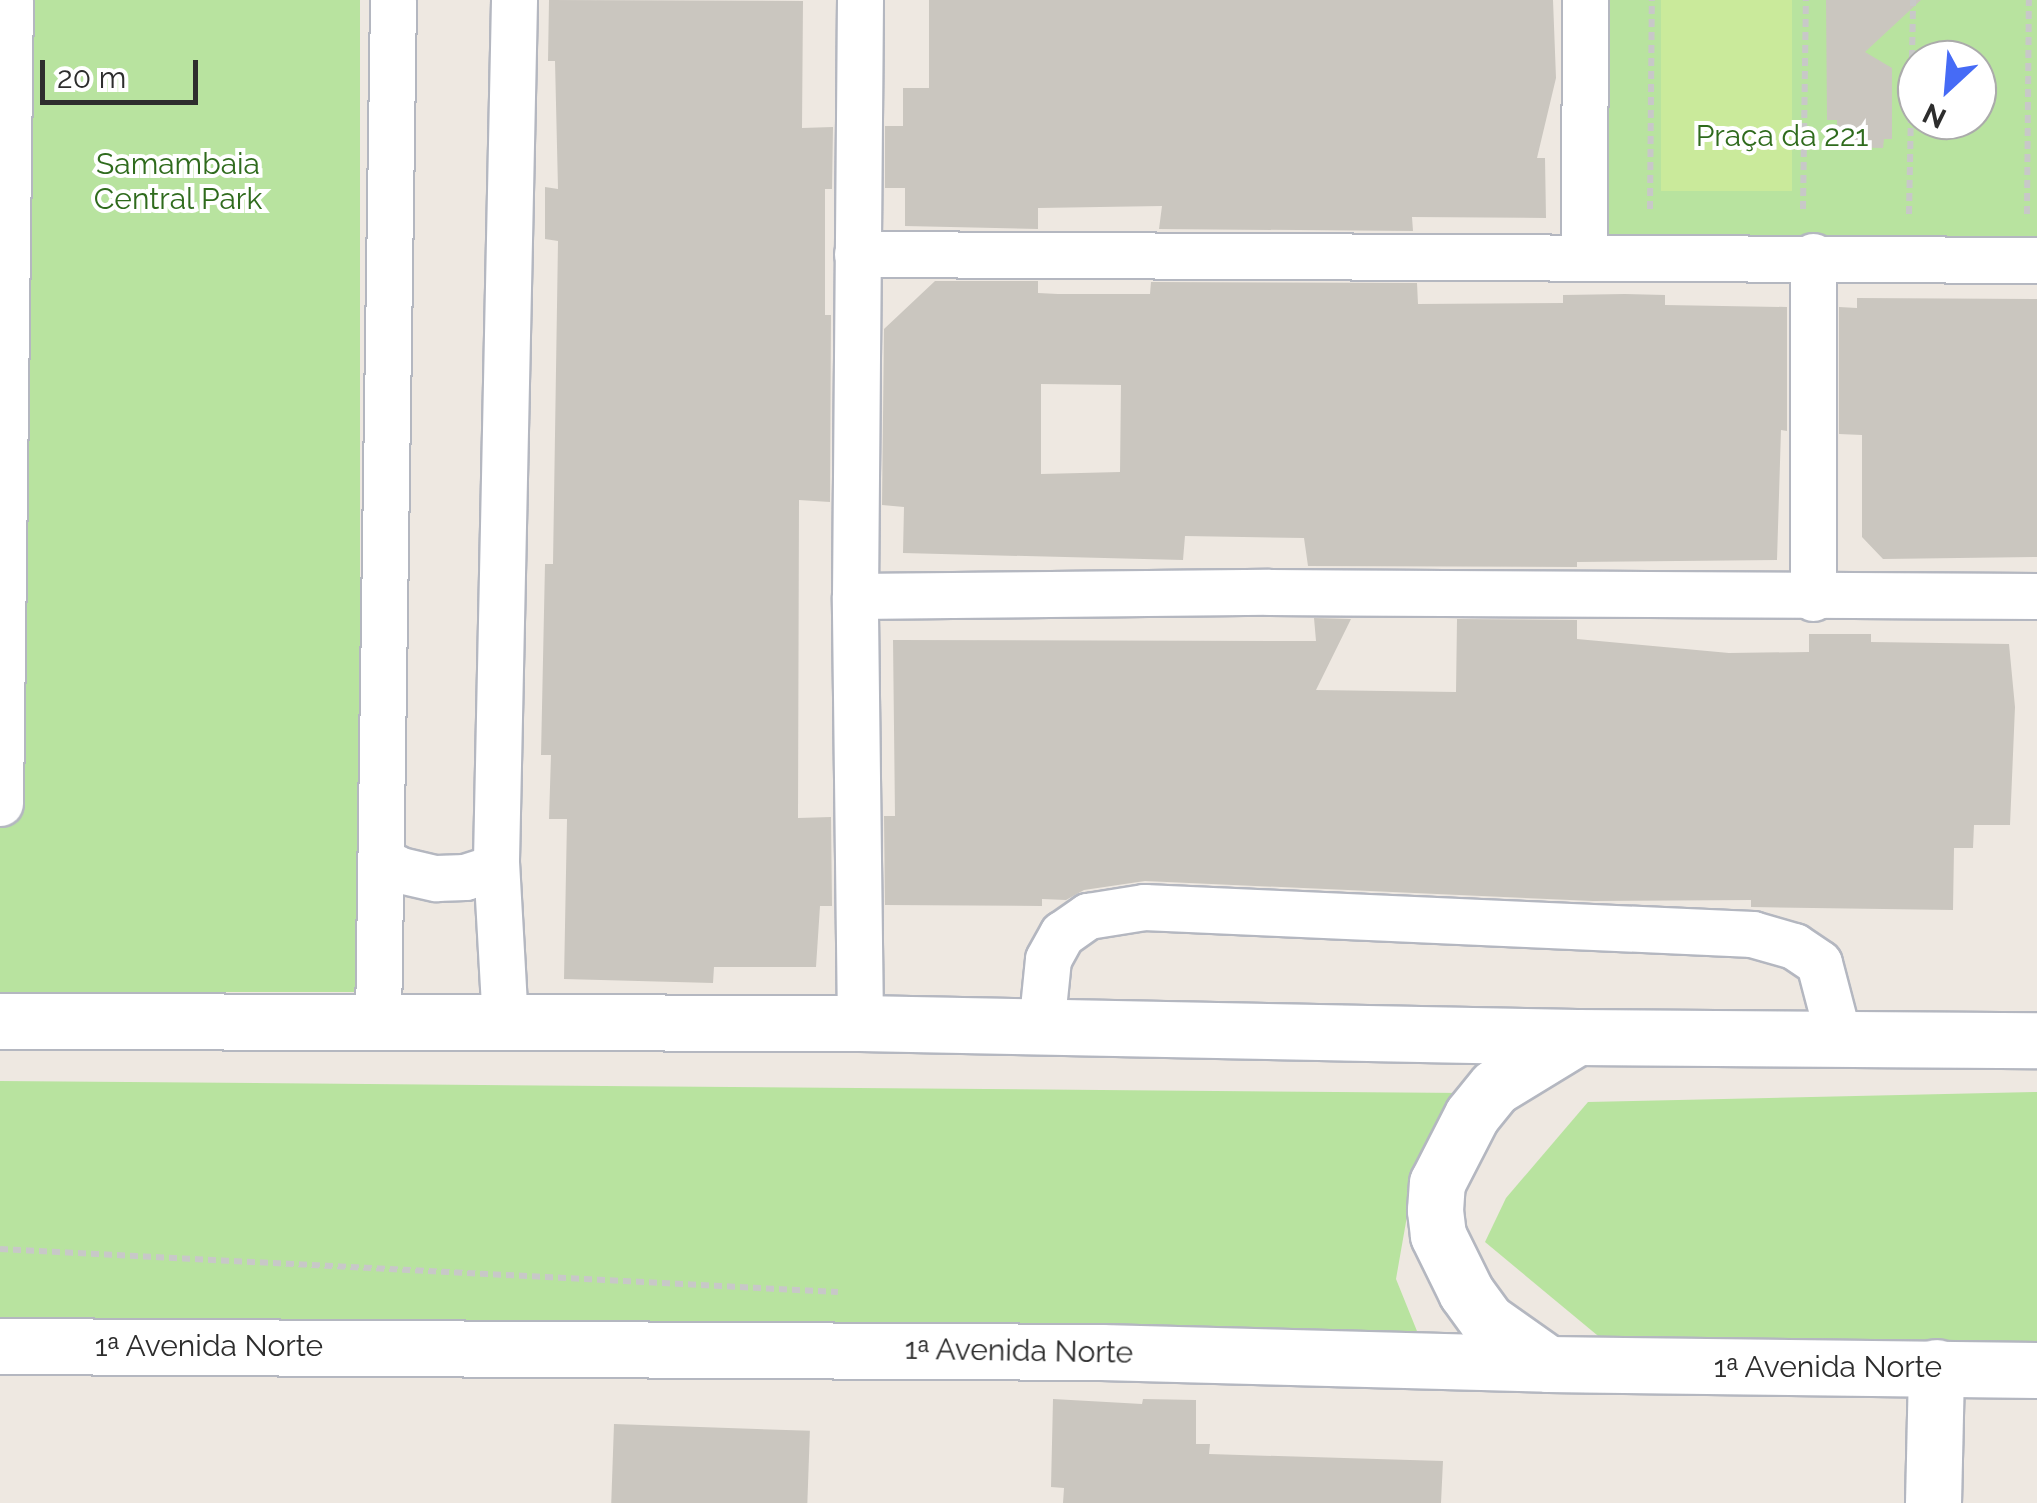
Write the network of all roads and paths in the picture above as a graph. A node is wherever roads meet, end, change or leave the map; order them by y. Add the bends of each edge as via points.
1 (10, 0) edge
2 (393, 0) edge
3 (514, 0) edge
4 (860, 0) edge
5 (1585, 0) edge
6 (1652, 0) edge
7 (1806, 0) edge
8 (1913, 0) edge
9 (2029, 0) edge
10 (1650, 220) dead end
11 (1808, 241) junction
12 (2032, 245) edge
13 (857, 254) junction
14 (1584, 256) junction
15 (1908, 256) junction
16 (855, 596) junction
17 (2037, 596) edge
18 (1813, 598) junction
19 (2, 628) edge
20 (0, 804) edge
21 (496, 860) junction
22 (383, 861) junction
23 (0, 1021) edge
24 (378, 1023) junction
25 (505, 1023) junction
26 (860, 1023) junction
27 (1041, 1028) junction
28 (1577, 1037) junction
29 (1839, 1039) junction
30 (2037, 1040) edge
31 (0, 1346) edge
32 (1548, 1364) junction
33 (1936, 1367) junction
34 (2037, 1370) edge
35 (1933, 1503) edge

1 - 19 street
2 - 22 street
3 - 21 street
4 - 13 street
5 - 14 street
6 - 10 path
7 - 11 path
8 - 15 path
9 - 12 path
11 - 14 street
11 - 15 street
11 - 18 street
12 - 15 street
13 - 14 street
13 - 16 street
16 - 18 street
16 - 26 street
17 - 18 street
19 - 20 street
21 - 22 street via 464,878 436,878
21 - 25 street
22 - 24 street
23 - 24 main road
24 - 25 main road
25 - 26 main road
26 - 27 main road
27 - 28 main road
27 - 29 street via 1048,959 1062,934 1088,916 1144,908 1752,934 1794,946 1819,963
28 - 29 main road
28 - 32 main road via 1495,1088 1472,1115 1437,1183 1438,1235 1466,1292 1488,1321
29 - 30 main road
31 - 32 main road, 1ᵃ Avenida Norte via 985,1350
32 - 33 main road, 1ᵃ Avenida Norte
33 - 34 main road, 1ᵃ Avenida Norte
33 - 35 main road

